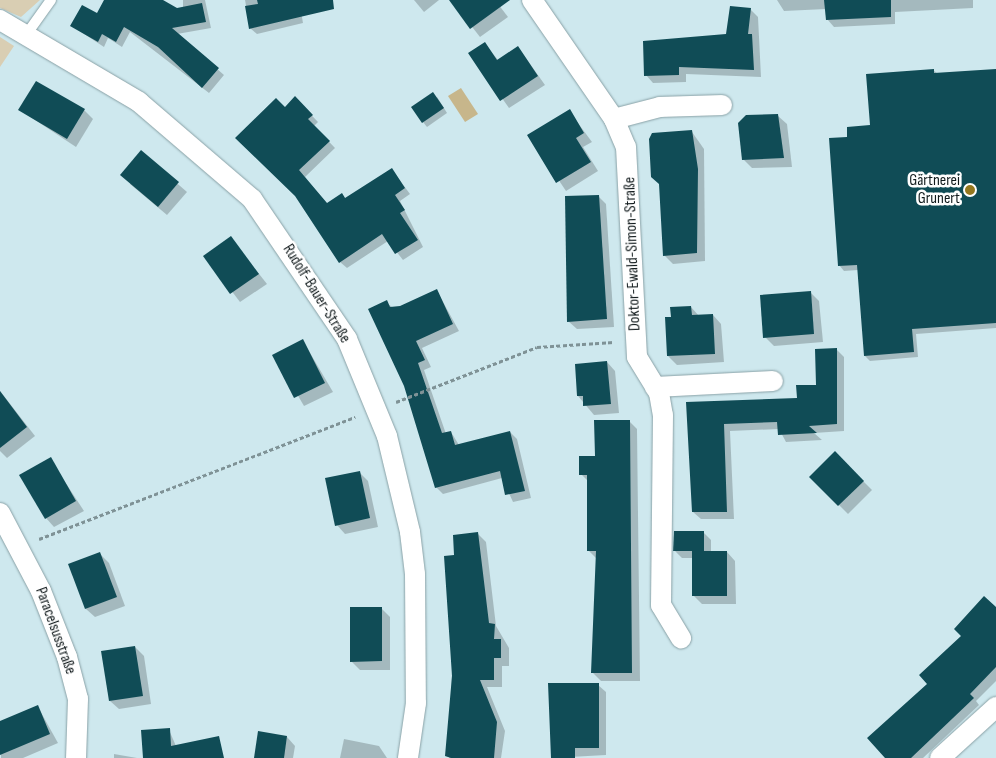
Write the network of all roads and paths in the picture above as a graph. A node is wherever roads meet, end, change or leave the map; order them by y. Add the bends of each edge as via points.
1 (51, 0) edge
2 (532, 0) edge
3 (0, 20) edge
4 (26, 35) junction
5 (722, 105) dead end
6 (614, 119) junction
7 (636, 342) junction
8 (773, 381) dead end
9 (655, 387) junction
10 (376, 409) junction
11 (0, 513) edge
12 (20, 547) junction
13 (681, 638) dead end
14 (996, 707) edge
15 (76, 758) edge
16 (408, 758) edge
17 (940, 758) edge

1 - 4 lane
2 - 6 street, Doktor-Ewald-Simon-Straße
3 - 4 street, Rudolf-Bauer-Straße
4 - 10 street, Rudolf-Bauer-Straße via 139,102 252,199 347,339
5 - 6 street via 660,107
6 - 7 street, Doktor-Ewald-Simon-Straße via 629,167
7 - 9 street, Doktor-Ewald-Simon-Straße via 640,368
7 - 10 path via 582,341 537,347
8 - 9 street
9 - 13 street, Doktor-Ewald-Simon-Straße via 663,415 661,605
10 - 12 path
10 - 16 street, Rudolf-Bauer-Straße via 399,478 415,574 416,703
11 - 12 street, Paracelsusstraße
12 - 15 street, Paracelsusstraße via 41,591 74,682 78,699
14 - 17 street

